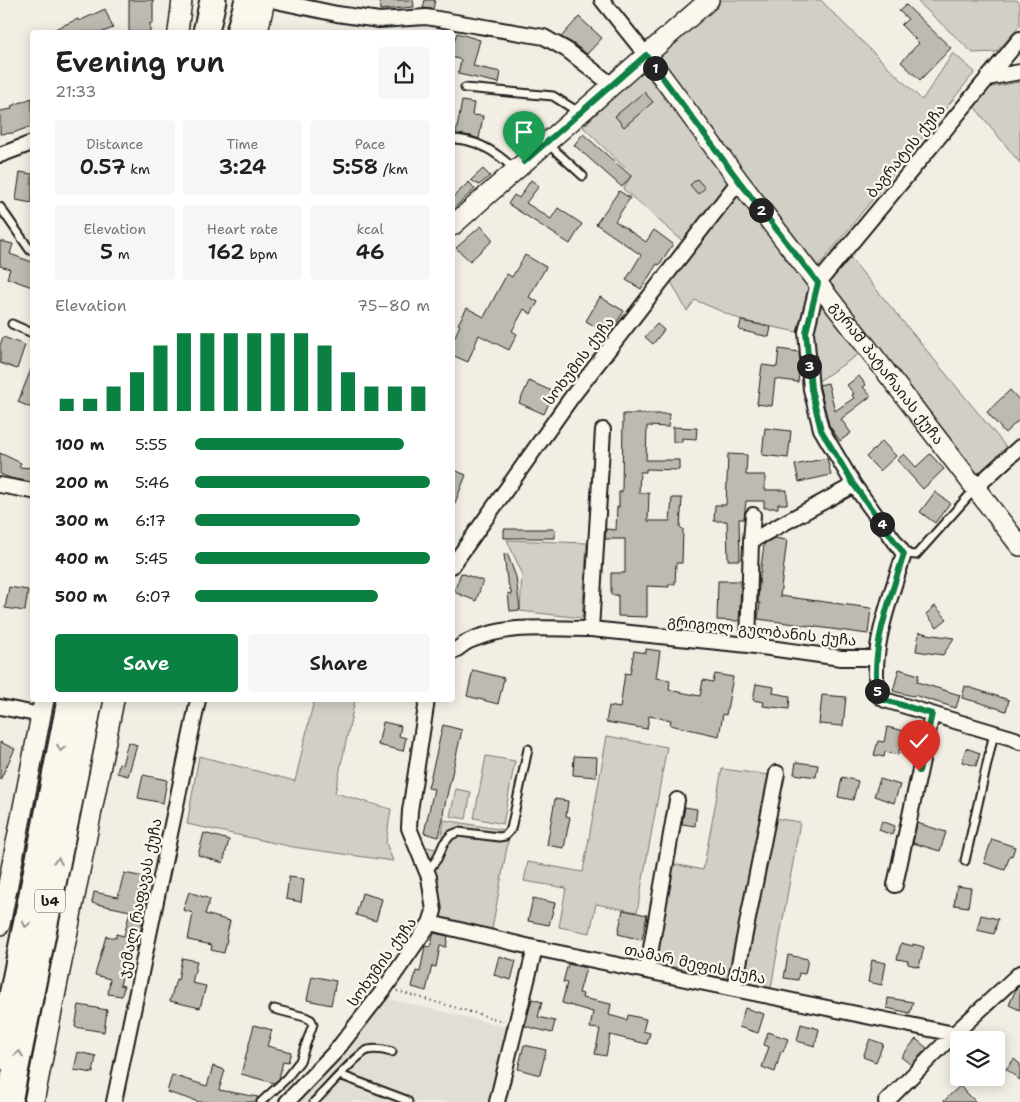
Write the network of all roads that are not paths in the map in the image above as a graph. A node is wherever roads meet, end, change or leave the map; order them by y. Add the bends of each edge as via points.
1 (182, 0) edge
2 (201, 0) edge
3 (213, 0) edge
4 (234, 0) edge
5 (248, 0) edge
6 (265, 0) edge
7 (271, 0) edge
8 (602, 0) edge
9 (709, 0) edge
10 (178, 30) edge
11 (197, 30) edge
12 (206, 30) edge
13 (228, 30) edge
14 (240, 30) edge
15 (258, 30) edge
16 (1020, 39) edge
17 (646, 55) junction
18 (1020, 72) edge
19 (987, 78) junction
20 (612, 86) junction
21 (465, 88) dead end
22 (580, 113) junction
23 (455, 139) edge
24 (547, 142) junction
25 (30, 144) edge
26 (0, 155) edge
27 (516, 170) junction
28 (583, 176) dead end
29 (739, 181) junction
30 (0, 207) edge
31 (455, 223) edge
32 (30, 250) dead end
33 (818, 283) junction
34 (12, 324) dead end
35 (30, 332) edge
36 (603, 430) dead end
37 (1020, 447) edge
38 (0, 485) edge
39 (854, 485) junction
40 (975, 488) junction
41 (30, 491) edge
42 (753, 515) dead end
43 (751, 541) junction
44 (1020, 546) edge
45 (904, 554) junction
46 (455, 562) edge
47 (592, 629) junction
48 (748, 645) junction
49 (455, 650) edge
50 (877, 658) junction
51 (70, 702) edge
52 (90, 702) edge
53 (114, 702) edge
54 (198, 702) edge
55 (427, 702) edge
56 (0, 707) edge
57 (43, 708) edge
58 (932, 714) junction
59 (994, 733) junction
60 (1020, 742) edge
61 (528, 749) dead end
62 (778, 773) dead end
63 (677, 800) dead end
64 (966, 861) dead end
65 (427, 872) junction
66 (895, 885) dead end
67 (430, 923) junction
68 (0, 925) edge
69 (535, 948) junction
70 (647, 971) junction
71 (1020, 973) edge
72 (734, 989) junction
73 (274, 1009) dead end
74 (957, 1031) edge
75 (950, 1033) edge
76 (950, 1038) edge
77 (392, 1052) dead end
78 (0, 1057) edge
79 (340, 1076) junction
80 (9, 1102) edge
81 (34, 1102) edge
82 (114, 1102) edge
83 (260, 1102) edge
84 (287, 1102) edge
85 (314, 1102) edge
86 (408, 1102) edge
87 (497, 1102) edge
88 (886, 1102) edge

1 - 10 street
2 - 11 highway
3 - 12 highway
4 - 13 highway
5 - 14 highway
6 - 15 street
7 - 20 street via 379,20 426,17 544,37 567,50
8 - 17 street
9 - 17 street
16 - 19 street, ბაგრატის ქუჩა
17 - 20 street
17 - 29 street, გურამ პატარაიას ქუჩა
18 - 19 street
19 - 33 street, ბაგრატის ქუჩა
20 - 22 street
21 - 22 lane via 553,96
22 - 24 street
23 - 27 lane via 487,148
24 - 27 street
24 - 28 lane
25 - 26 street
27 - 31 street
29 - 33 street, გურამ პატარაიას ქუჩა
29 - 46 street, სოხუმის ქუჩა via 571,398
30 - 32 lane
33 - 39 street via 806,332 811,389 821,430
33 - 40 street, გურამ პატარაიას ქუჩა
34 - 35 lane
36 - 47 street
37 - 40 street
38 - 41 street
39 - 43 street
39 - 45 street
40 - 44 street, გურამ პატარაიას ქუჩა
40 - 45 lane via 916,555
42 - 43 street
43 - 48 street
45 - 50 street, გრიგოლ გულბანის ქუჩა
47 - 48 street, გრიგოლ გულბანის ქუჩა
47 - 49 street, გრიგოლ გულბანის ქუჩა via 517,628 492,633
48 - 50 street, გრიგოლ გულბანის ქუჩა via 841,658
50 - 58 street via 878,695
51 -> 78 highway, ს4
80 -> 52 highway, ს4
53 - 81 street
54 - 82 street, ჯემალ რაფავას ქუჩა
55 - 65 street, სოხუმის ქუჩა via 409,828
56 - 57 street
57 - 68 street
58 - 59 street
58 - 66 street
59 - 60 street
59 - 64 lane
61 - 65 lane via 511,829 499,837 458,832 451,835
62 - 72 street
63 - 70 street
65 - 67 street, სოხუმის ქუჩა via 434,911
67 - 69 street, თამარ მეფის ქუჩა
67 - 84 street, სოხუმის ქუჩა via 335,1052
69 - 70 street, თამარ მეფის ქუჩა
69 - 87 street
70 - 72 street, თამარ მეფის ქუჩა
71 - 74 street
72 - 75 street, თამარ მეფის ქუჩა
73 - 83 lane via 305,1017 313,1024 300,1061 285,1080
76 - 88 street
77 - 79 lane via 366,1051
79 - 85 lane
79 - 86 lane

